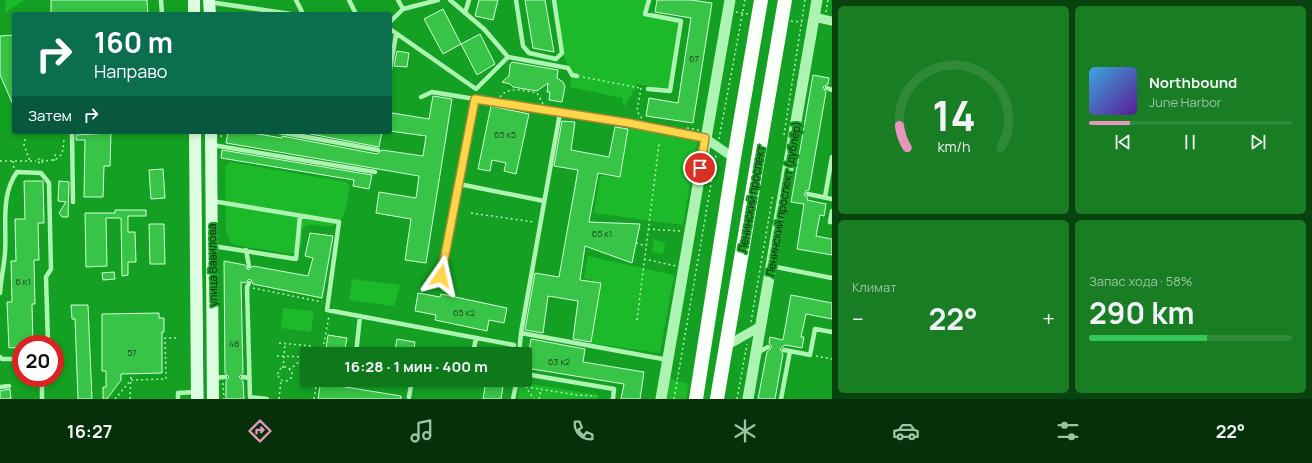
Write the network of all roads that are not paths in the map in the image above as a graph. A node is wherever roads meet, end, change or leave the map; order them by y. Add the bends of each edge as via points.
1 (161, 0) edge
2 (194, 0) edge
3 (296, 0) edge
4 (349, 0) edge
5 (398, 0) edge
6 (411, 0) edge
7 (438, 0) edge
8 (450, 0) edge
9 (469, 0) edge
10 (516, 0) edge
11 (554, 0) edge
12 (649, 0) edge
13 (730, 0) edge
14 (761, 0) edge
15 (785, 0) edge
16 (210, 1) edge
17 (823, 1) edge
18 (410, 7) junction
19 (403, 9) junction
20 (162, 12) edge
21 (194, 12) edge
22 (210, 12) edge
23 (279, 12) edge
24 (302, 12) edge
25 (355, 12) edge
26 (465, 13) junction
27 (814, 17) junction
28 (392, 20) edge
29 (832, 21) edge
30 (392, 31) edge
31 (396, 35) junction
32 (508, 57) junction
33 (392, 58) edge
34 (577, 76) road end
35 (648, 89) road end
36 (421, 97) dead end
37 (475, 99) junction
38 (560, 113) junction
39 (72, 134) edge
40 (195, 134) edge
41 (211, 134) edge
42 (290, 134) edge
43 (705, 138) junction
44 (211, 145) junction
45 (378, 150) dead end
46 (734, 158) junction
47 (832, 158) edge
48 (375, 172) dead end
49 (459, 184) junction
50 (808, 194) dead end
51 (825, 197) junction
52 (832, 199) edge
53 (211, 201) junction
54 (544, 201) junction
55 (73, 202) dead end
56 (832, 211) edge
57 (300, 216) junction
58 (832, 222) edge
59 (212, 246) junction
60 (246, 250) junction
61 (249, 266) dead end
62 (772, 266) junction
63 (441, 276) dead end
64 (832, 278) edge
65 (248, 285) road end
66 (0, 293) edge
67 (360, 316) junction
68 (761, 326) junction
69 (832, 332) edge
70 (521, 333) junction
71 (48, 335) edge
72 (476, 338) junction
73 (514, 345) dead end
74 (726, 346) junction
75 (357, 347) edge
76 (474, 347) edge
77 (520, 347) edge
78 (768, 347) dead end
79 (784, 350) dead end
80 (790, 351) junction
81 (756, 353) junction
82 (0, 357) edge
83 (12, 359) edge
84 (669, 360) junction
85 (532, 375) edge
86 (226, 377) dead end
87 (243, 377) dead end
88 (213, 378) junction
89 (249, 378) junction
90 (9, 386) dead end
91 (0, 387) edge
92 (42, 387) edge
93 (411, 387) edge
94 (515, 387) edge
95 (197, 396) edge
96 (409, 397) dead end
97 (42, 399) edge
98 (178, 399) edge
99 (213, 399) edge
100 (268, 399) edge
101 (513, 399) edge
102 (613, 399) edge
103 (662, 399) edge
104 (696, 399) edge
105 (717, 399) edge
106 (748, 399) edge
107 (781, 399) edge

1 - 20 lane
2 - 21 main road
3 - 24 lane
4 - 25 lane
5 - 19 lane
6 - 18 lane
7 - 18 lane
8 - 26 lane
9 - 26 lane
10 - 11 lane via 522,46 529,53 556,59 562,53
12 - 35 lane via 646,14 681,21 670,91
13 - 43 street
14 - 46 main road, Ленинский проспект
15 - 74 main road, Ленинский проспект
16 - 22 main road
16 - 23 lane
17 - 27 street, Ленинский проспект (дублёр)
18 - 19 lane
19 - 28 lane
26 - 32 lane via 484,29
27 - 29 street
27 - 62 street, Ленинский проспект (дублёр) via 806,84 783,191
30 - 31 lane
31 - 32 lane via 476,89
31 - 33 lane
32 - 34 lane via 568,68 572,76
36 - 37 lane via 432,92
37 - 38 lane
37 - 49 lane
38 - 43 lane
38 - 54 lane
39 - 55 lane
40 - 95 main road, улица Вавилова
41 - 44 main road, улица Вавилова
42 - 45 lane
43 - 46 street
43 - 84 street
44 - 48 lane
44 - 53 main road, улица Вавилова
46 - 104 main road, Ленинский проспект
47 - 51 lane
49 - 54 lane
49 - 63 lane
50 - 51 lane
51 - 52 lane
53 - 57 lane
53 - 59 main road, улица Вавилова
54 - 70 lane
56 - 58 lane
57 - 60 lane via 296,258
57 - 67 lane via 340,222 327,310
59 - 60 lane
59 - 88 main road, улица Вавилова
60 - 61 lane
62 - 64 lane
62 - 68 street, Ленинский проспект (дублёр)
65 - 89 lane
66 - 71 lane via 5,199 11,180 17,172 41,174 49,183 51,268 46,277
67 - 72 lane
67 - 75 lane
68 - 74 street
68 - 81 street, Ленинский проспект (дублёр)
69 - 80 lane via 815,329 810,355
70 - 77 lane
70 - 84 lane
72 - 73 lane
72 - 76 lane
74 - 105 main road, Ленинский проспект
78 - 81 lane
79 - 80 lane
80 - 107 lane
81 - 106 street, Ленинский проспект (дублёр)
82 - 83 lane
84 - 103 street
85 - 102 lane via 614,389
86 - 88 lane
87 - 89 lane
88 - 99 main road, улица Вавилова
89 - 100 lane via 250,397
90 - 91 lane
92 - 97 lane
93 - 96 lane
94 - 101 lane
95 - 98 lane via 178,393

